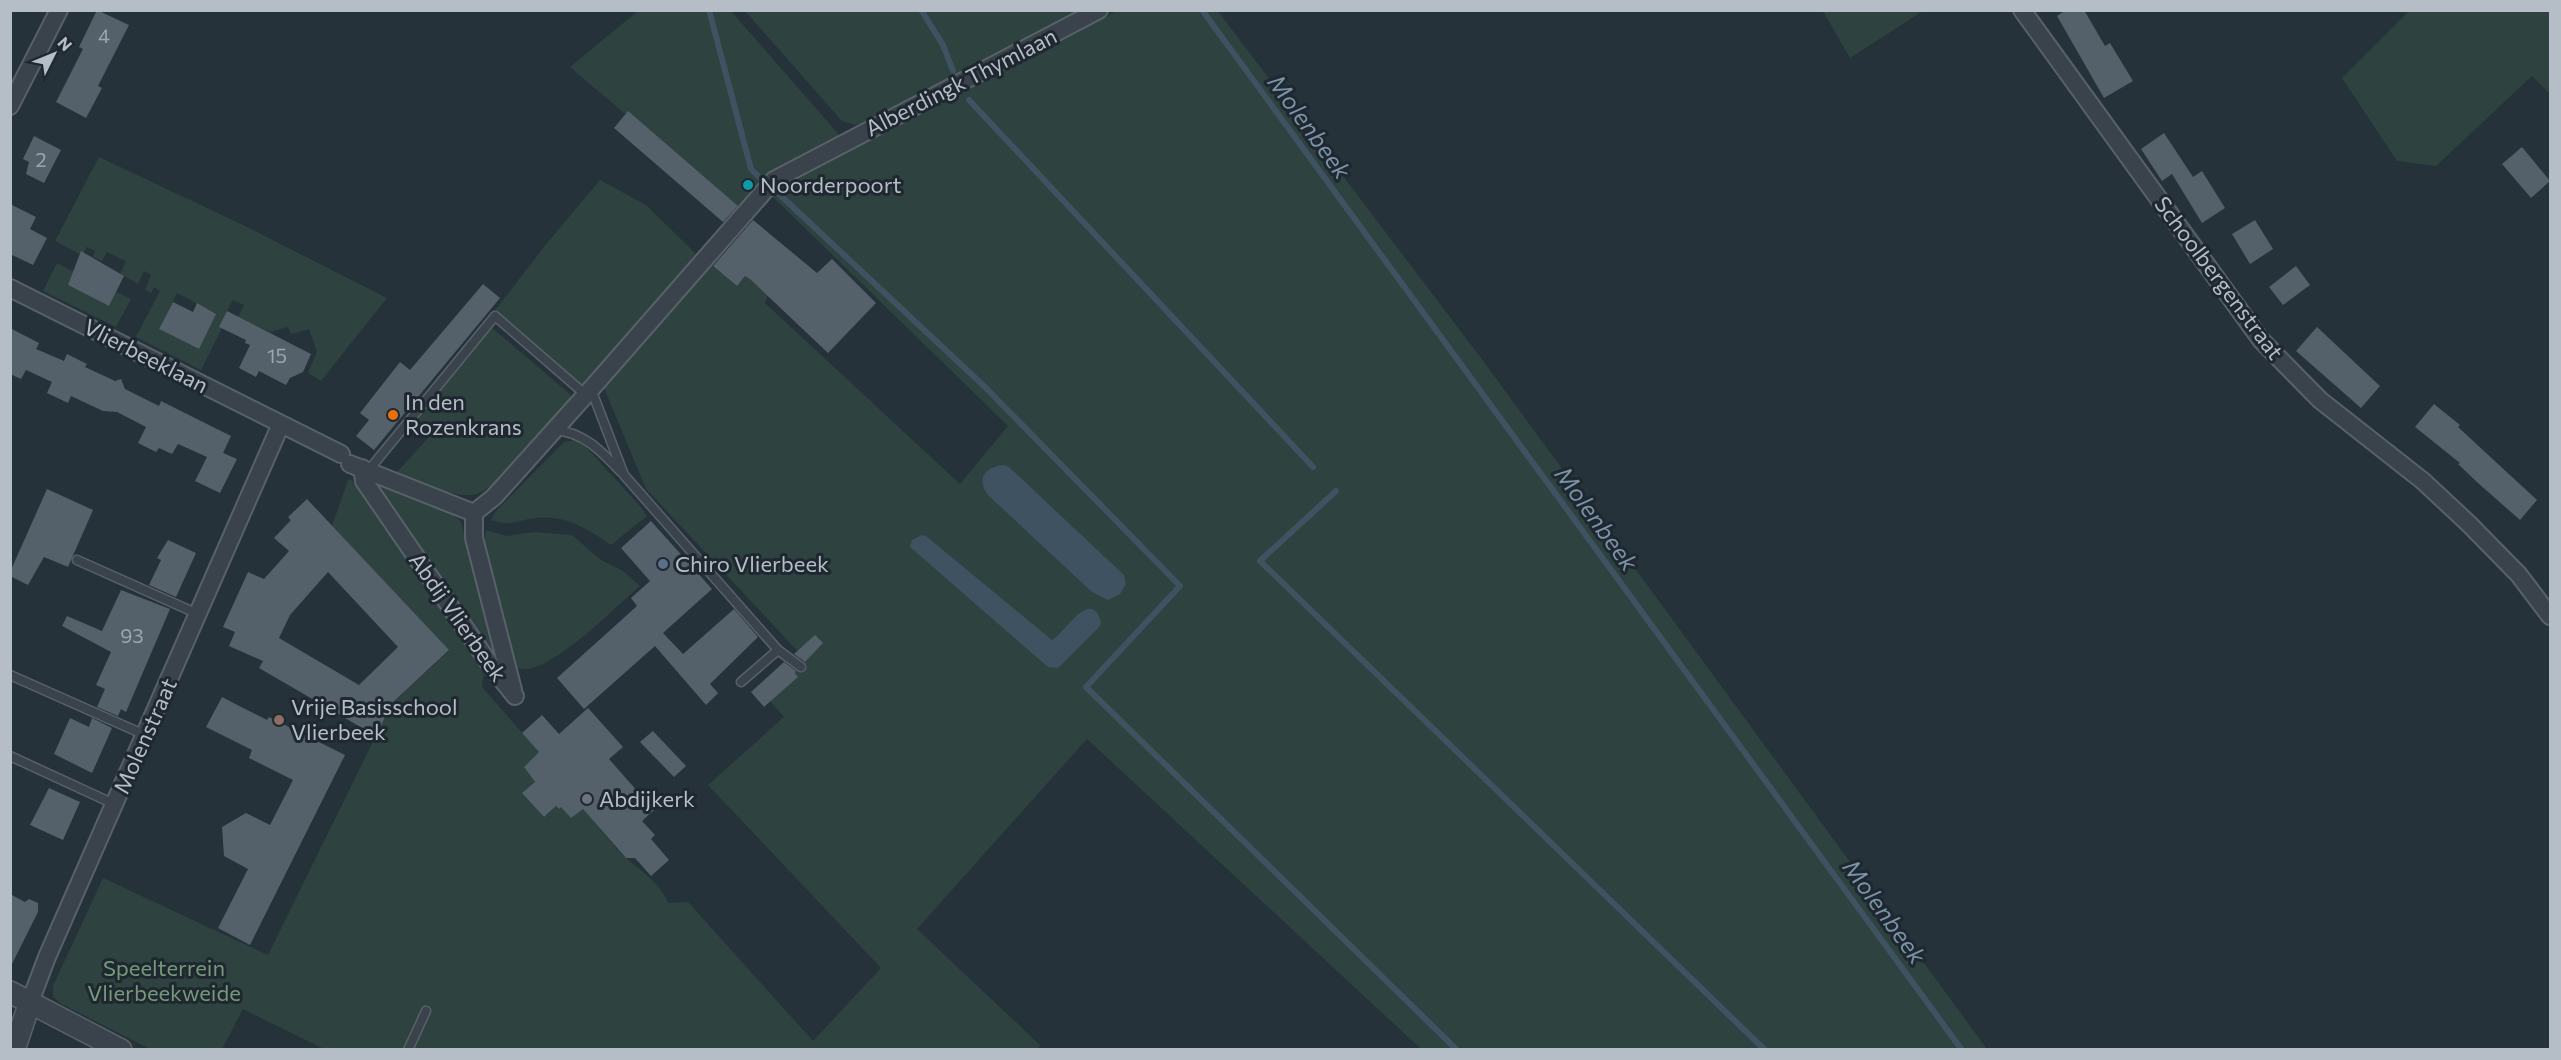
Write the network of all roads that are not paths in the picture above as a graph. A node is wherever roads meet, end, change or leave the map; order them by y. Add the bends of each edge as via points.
1 (59, 10) edge
2 (1099, 10) edge
3 (2022, 10) edge
4 (10, 106) edge
5 (10, 288) edge
6 (589, 392) junction
7 (281, 424) junction
8 (554, 430) junction
9 (355, 464) junction
10 (624, 475) junction
11 (474, 513) junction
12 (77, 560) dead end
13 (198, 614) junction
14 (2550, 616) edge
15 (777, 650) junction
16 (801, 667) dead end
17 (10, 675) edge
18 (741, 682) dead end
19 (145, 735) junction
20 (10, 756) edge
21 (114, 804) junction
22 (10, 992) edge
23 (30, 1002) junction
24 (426, 1011) dead end
25 (14, 1050) edge
26 (121, 1050) edge
27 (408, 1050) edge

1 - 4 street
2 - 6 street, Alberdingk Thymlaan via 774,180
3 - 14 street, Schoolbergenstraat via 2261,340 2320,400 2469,524 2519,575
5 - 7 street, Vlierbeeklaan
6 - 8 street
6 - 9 lane via 495,316
6 - 10 lane
7 - 9 street
7 - 13 street, Molenstraat
8 - 10 lane via 571,431 596,445
8 - 11 street via 494,497
9 - 11 street
9 - 11 street, Abdij Vlierbeek via 515,696 474,538
10 - 15 lane
12 - 13 lane
13 - 19 street, Molenstraat
15 - 16 lane
15 - 18 lane
17 - 19 lane
19 - 21 street, Molenstraat
20 - 21 lane
21 - 23 street, Molenstraat
22 - 23 street
23 - 25 street, Molenstraat
23 - 26 street
24 - 27 lane

